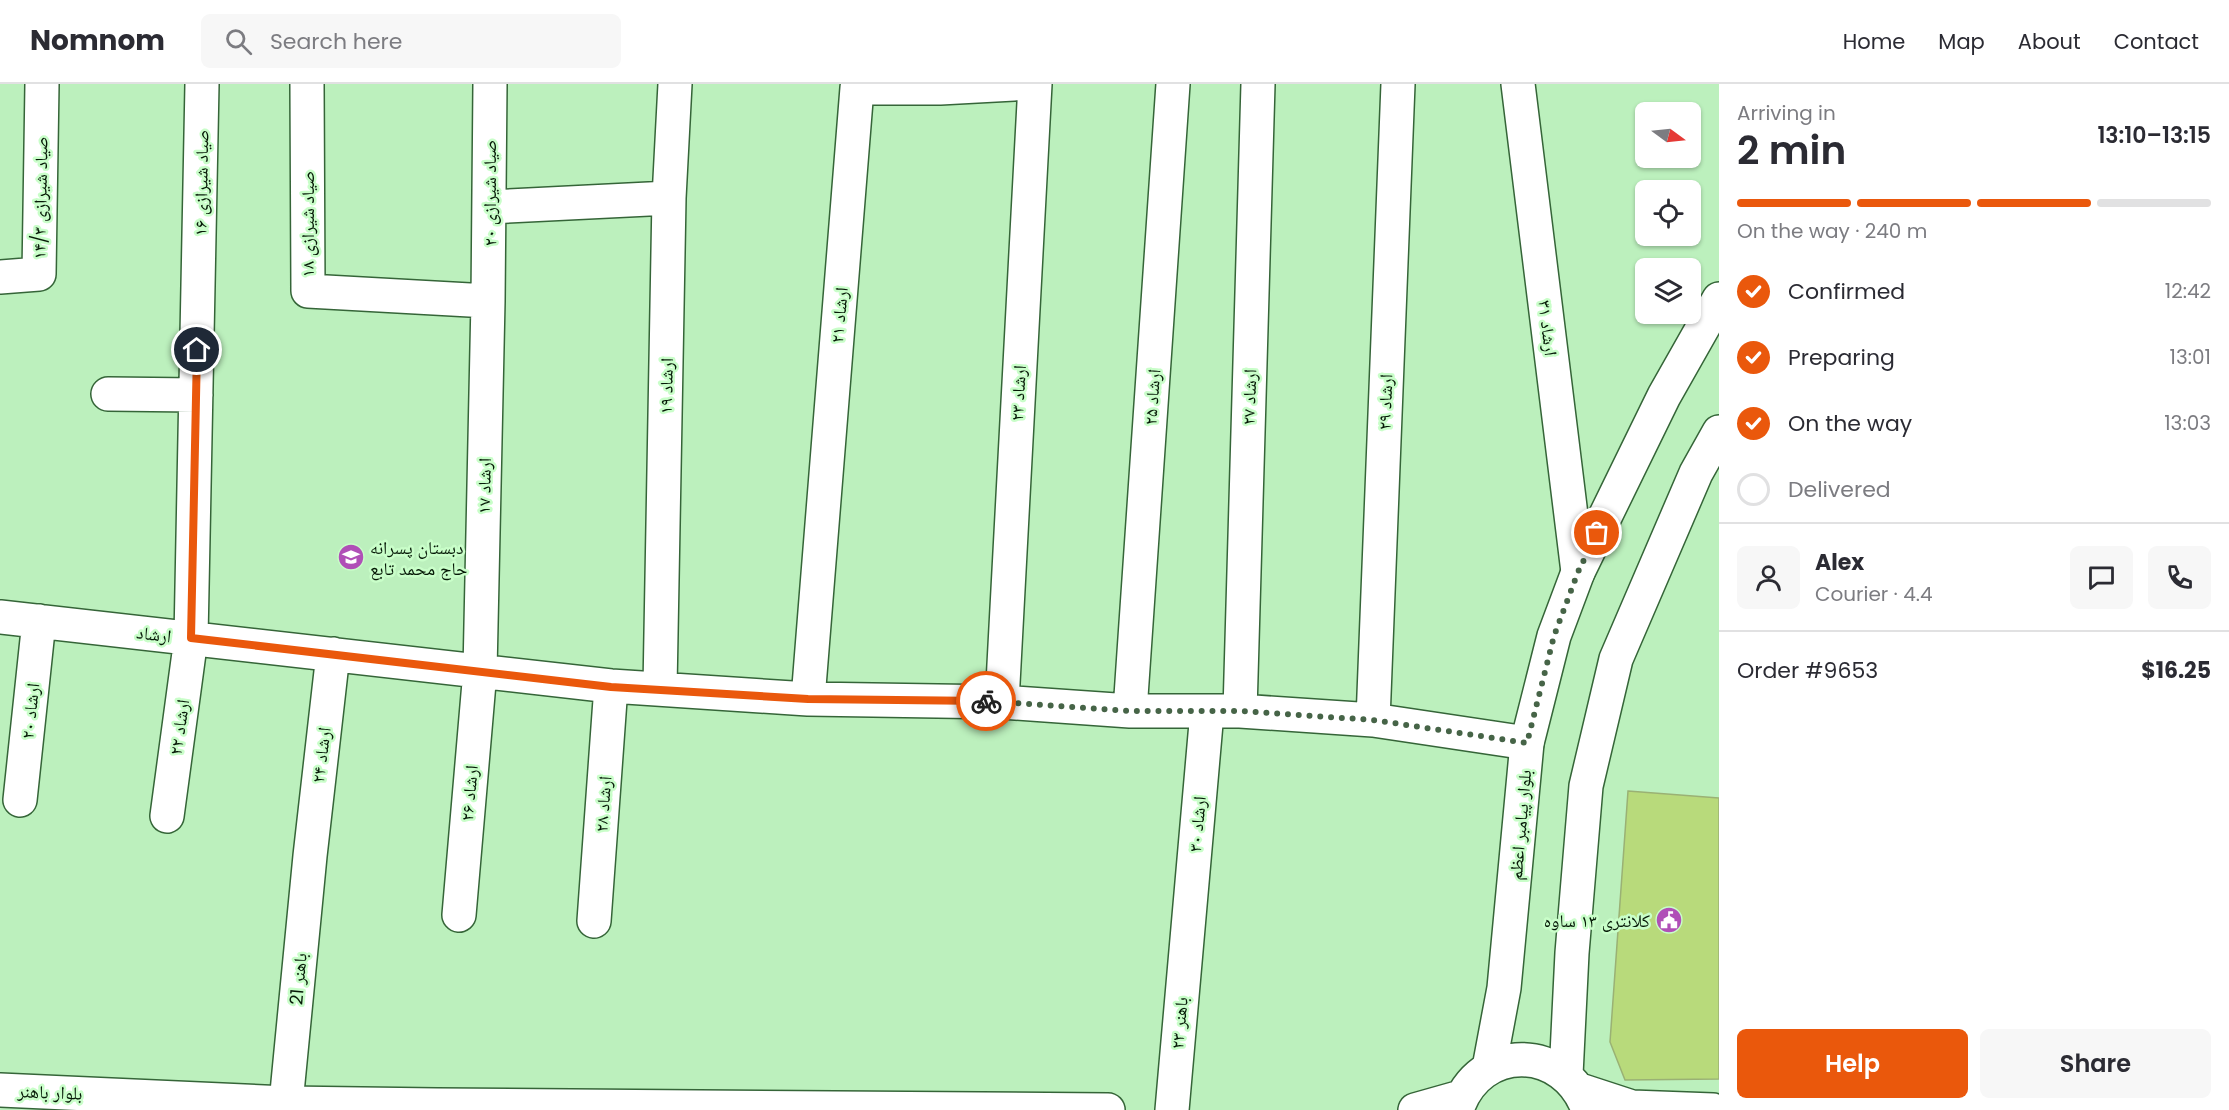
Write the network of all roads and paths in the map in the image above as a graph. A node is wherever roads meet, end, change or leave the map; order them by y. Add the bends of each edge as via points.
1 (42, 84) edge
2 (202, 84) edge
3 (307, 84) edge
4 (490, 84) edge
5 (675, 84) edge
6 (1014, 84) edge
7 (1035, 84) edge
8 (1173, 84) edge
9 (1258, 84) edge
10 (1398, 84) edge
11 (1518, 84) edge
12 (940, 86) edge
13 (669, 198) junction
14 (489, 207) junction
15 (0, 277) edge
16 (1719, 299) edge
17 (488, 301) junction
18 (108, 394) dead end
19 (196, 395) junction
20 (1719, 432) edge
21 (1578, 572) junction
22 (0, 617) edge
23 (39, 621) junction
24 (191, 638) junction
25 (333, 654) junction
26 (480, 671) junction
27 (611, 687) junction
28 (660, 688) junction
29 (808, 699) junction
30 (1002, 702) junction
31 (1130, 711) junction
32 (1240, 711) junction
33 (1207, 712) junction
34 (1373, 720) junction
35 (1527, 743) junction
36 (20, 800) dead end
37 (167, 816) dead end
38 (310, 856) joint
39 (459, 915) dead end
40 (594, 921) dead end
41 (1186, 936) joint
42 (1489, 1068) junction
43 (0, 1090) edge
44 (1578, 1092) edge
45 (286, 1102) junction
46 (1459, 1104) edge
47 (1108, 1110) edge
48 (1172, 1110) edge
49 (1415, 1110) edge
50 (1713, 1110) edge

1 - 15 street, صیاد شیرازی ۱۴/۳ via 39,274
2 - 19 street, صیاد شیرازی ۱۶
3 - 17 street, صیاد شیرازی ۱۸ via 308,291
4 - 14 street, صیاد شیرازی ۲۰
5 - 13 street, ارشاد ۱۹
6 - 12 street, ارشاد ۲۱
7 - 30 street, ارشاد ۲۳
8 - 31 street, ارشاد ۲۵
9 - 32 street, ارشاد ۲۷
10 - 34 street, ارشاد ۲۹
11 - 21 street, ارشاد ۳۱
12 - 29 street, ارشاد ۲۱ via 857,88
13 - 14 street
13 - 28 street, ارشاد ۱۹
14 - 17 street, صیاد شیرازی ۲۰
16 - 21 street, بلوار پیامبر اعظم via 1664,396
17 - 26 street, ارشاد ۱۷
18 - 19 street
19 - 24 street, ارشاد ۲۲
20 - 44 street via 1695,473 1616,659 1586,786 1572,953
21 - 35 street, بلوار پیامبر اعظم via 1554,636
22 - 23 street, ارشاد
23 - 24 street, ارشاد
23 - 36 street, ارشاد ۲۰
24 - 25 street, ارشاد
24 - 37 street, ارشاد ۲۲
25 - 26 street, ارشاد
25 - 38 street, ارشاد ۲۴
26 - 27 street, ارشاد
26 - 39 street, ارشاد ۲۶
27 - 28 street, ارشاد
27 - 40 street, ارشاد ۲۸
28 - 29 street, ارشاد
29 - 30 street, ارشاد
30 - 31 street, ارشاد
31 - 33 street, ارشاد
32 - 33 street, ارشاد
32 - 34 street, ارشاد
33 - 41 street, ارشاد ۳۰
34 - 35 street, ارشاد
35 - 42 street, بلوار پیامبر اعظم via 1504,988
38 - 45 street, باهنر 21
41 - 48 street, باهنر ۲۳
42 - 44 street via 1508,1060 1529,1059 1548,1064
42 - 46 street via 1473,1080
43 - 45 street, بلوار باهنر
44 - 50 street via 1632,1107
45 - 47 street, بلوار باهنر
46 - 49 street

